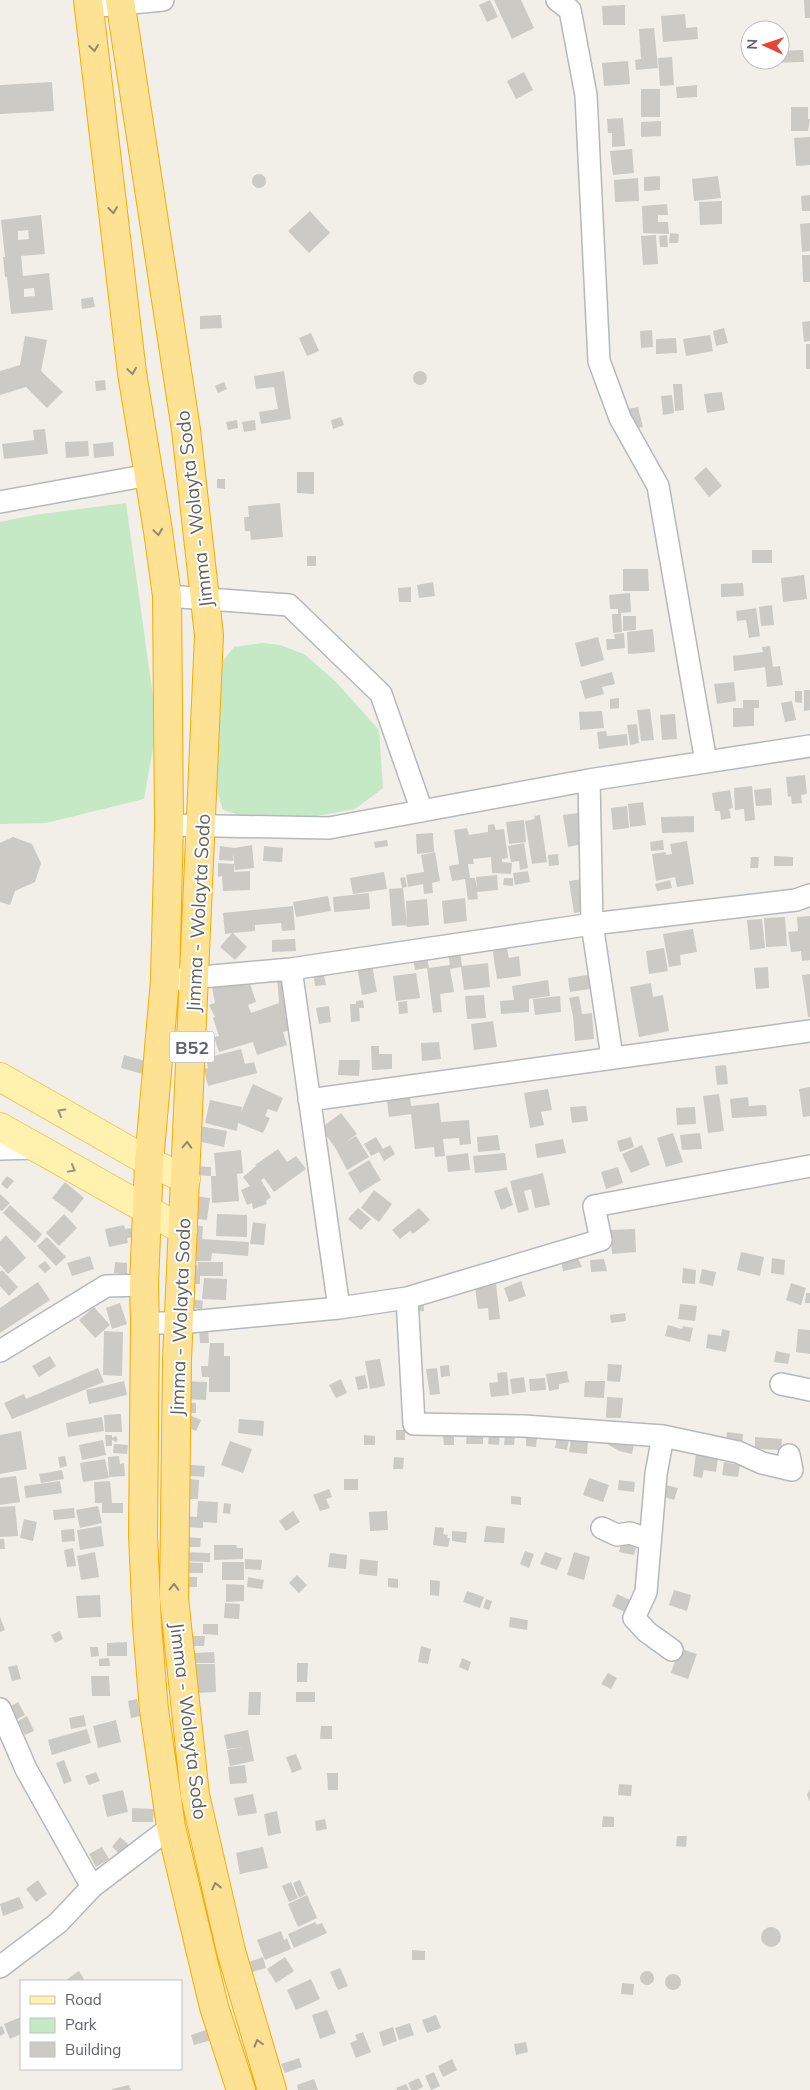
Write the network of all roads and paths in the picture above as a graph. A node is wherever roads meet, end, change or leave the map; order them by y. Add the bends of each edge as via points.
1 (163, 0) edge
2 (557, 0) edge
3 (121, 2) edge
4 (89, 4) edge
5 (149, 475) junction
6 (5, 497) edge
7 (167, 596) junction
8 (205, 599) junction
9 (810, 746) edge
10 (706, 762) junction
11 (589, 780) junction
12 (422, 811) junction
13 (169, 825) junction
14 (201, 825) junction
15 (810, 894) edge
16 (592, 924) junction
17 (292, 969) junction
18 (195, 978) junction
19 (165, 980) junction
20 (810, 1031) edge
21 (612, 1057) junction
22 (0, 1077) edge
23 (310, 1100) junction
24 (0, 1127) edge
25 (37, 1148) junction
26 (0, 1149) edge
27 (149, 1162) junction
28 (810, 1166) edge
29 (186, 1179) junction
30 (146, 1210) junction
31 (183, 1230) junction
32 (144, 1285) junction
33 (407, 1298) junction
34 (339, 1308) junction
35 (145, 1323) junction
36 (179, 1323) junction
37 (0, 1351) edge
38 (781, 1384) dead end
39 (810, 1390) edge
40 (663, 1436) junction
41 (789, 1455) dead end
42 (602, 1528) dead end
43 (650, 1540) junction
44 (672, 1650) dead end
45 (0, 1709) edge
46 (171, 1827) junction
47 (92, 1887) junction
48 (0, 1966) edge
49 (241, 2090) edge
50 (272, 2090) edge

1 - 3 street
2 - 10 street via 570,10 586,95 599,360 620,418 658,486
3 - 4 street
3 - 8 highway, Jimma - Wolayta Sodo / B52 via 184,420
4 -> 5 highway, Jimma - Wolayta Sodo / B52 via 132,373
5 - 6 street
5 -> 7 highway, Jimma - Wolayta Sodo / B52
7 - 8 street
7 - 13 highway, Jimma - Wolayta Sodo / B52
8 - 12 street via 289,604 381,694
8 - 14 highway, Jimma - Wolayta Sodo / B52 via 209,635
9 - 10 street
10 - 11 street
11 - 12 street
11 - 16 street
12 - 14 street via 329,828
13 - 14 street
13 - 19 highway, Jimma - Wolayta Sodo / B52
14 - 18 highway, Jimma - Wolayta Sodo / B52
15 - 16 street via 796,900
16 - 17 street
16 - 21 street
17 - 18 street
17 - 23 street
18 - 19 street
29 -> 18 highway, Jimma - Wolayta Sodo / B52
19 - 27 highway, Jimma - Wolayta Sodo / B52
20 - 21 street
21 - 23 street
27 -> 22 main road
23 - 34 street
24 - 25 main road
25 - 26 street
25 -> 30 main road
27 - 29 main road
27 - 30 highway, Jimma - Wolayta Sodo / B52
28 - 33 street via 594,1206 601,1240
29 - 31 highway, Jimma - Wolayta Sodo / B52
30 - 31 main road
30 - 32 highway, Jimma - Wolayta Sodo / B52
31 - 36 highway, Jimma - Wolayta Sodo / B52
32 - 35 highway, Jimma - Wolayta Sodo / B52
32 - 37 street via 106,1286
33 - 34 street
33 - 40 street via 414,1424 524,1426
34 - 36 street
35 - 36 street
35 - 46 highway, Jimma - Wolayta Sodo / B52 via 143,1535 147,1625 154,1710
50 -> 36 highway, Jimma - Wolayta Sodo / B52 via 231,1951 195,1795 174,1598
38 - 39 street
40 - 41 street via 738,1452 762,1463 792,1470
40 - 43 street
42 - 43 street via 617,1535 630,1533
43 - 44 street via 646,1592 634,1618 646,1632
45 - 47 street via 26,1769
46 - 47 street
46 - 49 highway, Jimma - Wolayta Sodo / B52 via 214,2007
47 - 48 street via 58,1923

